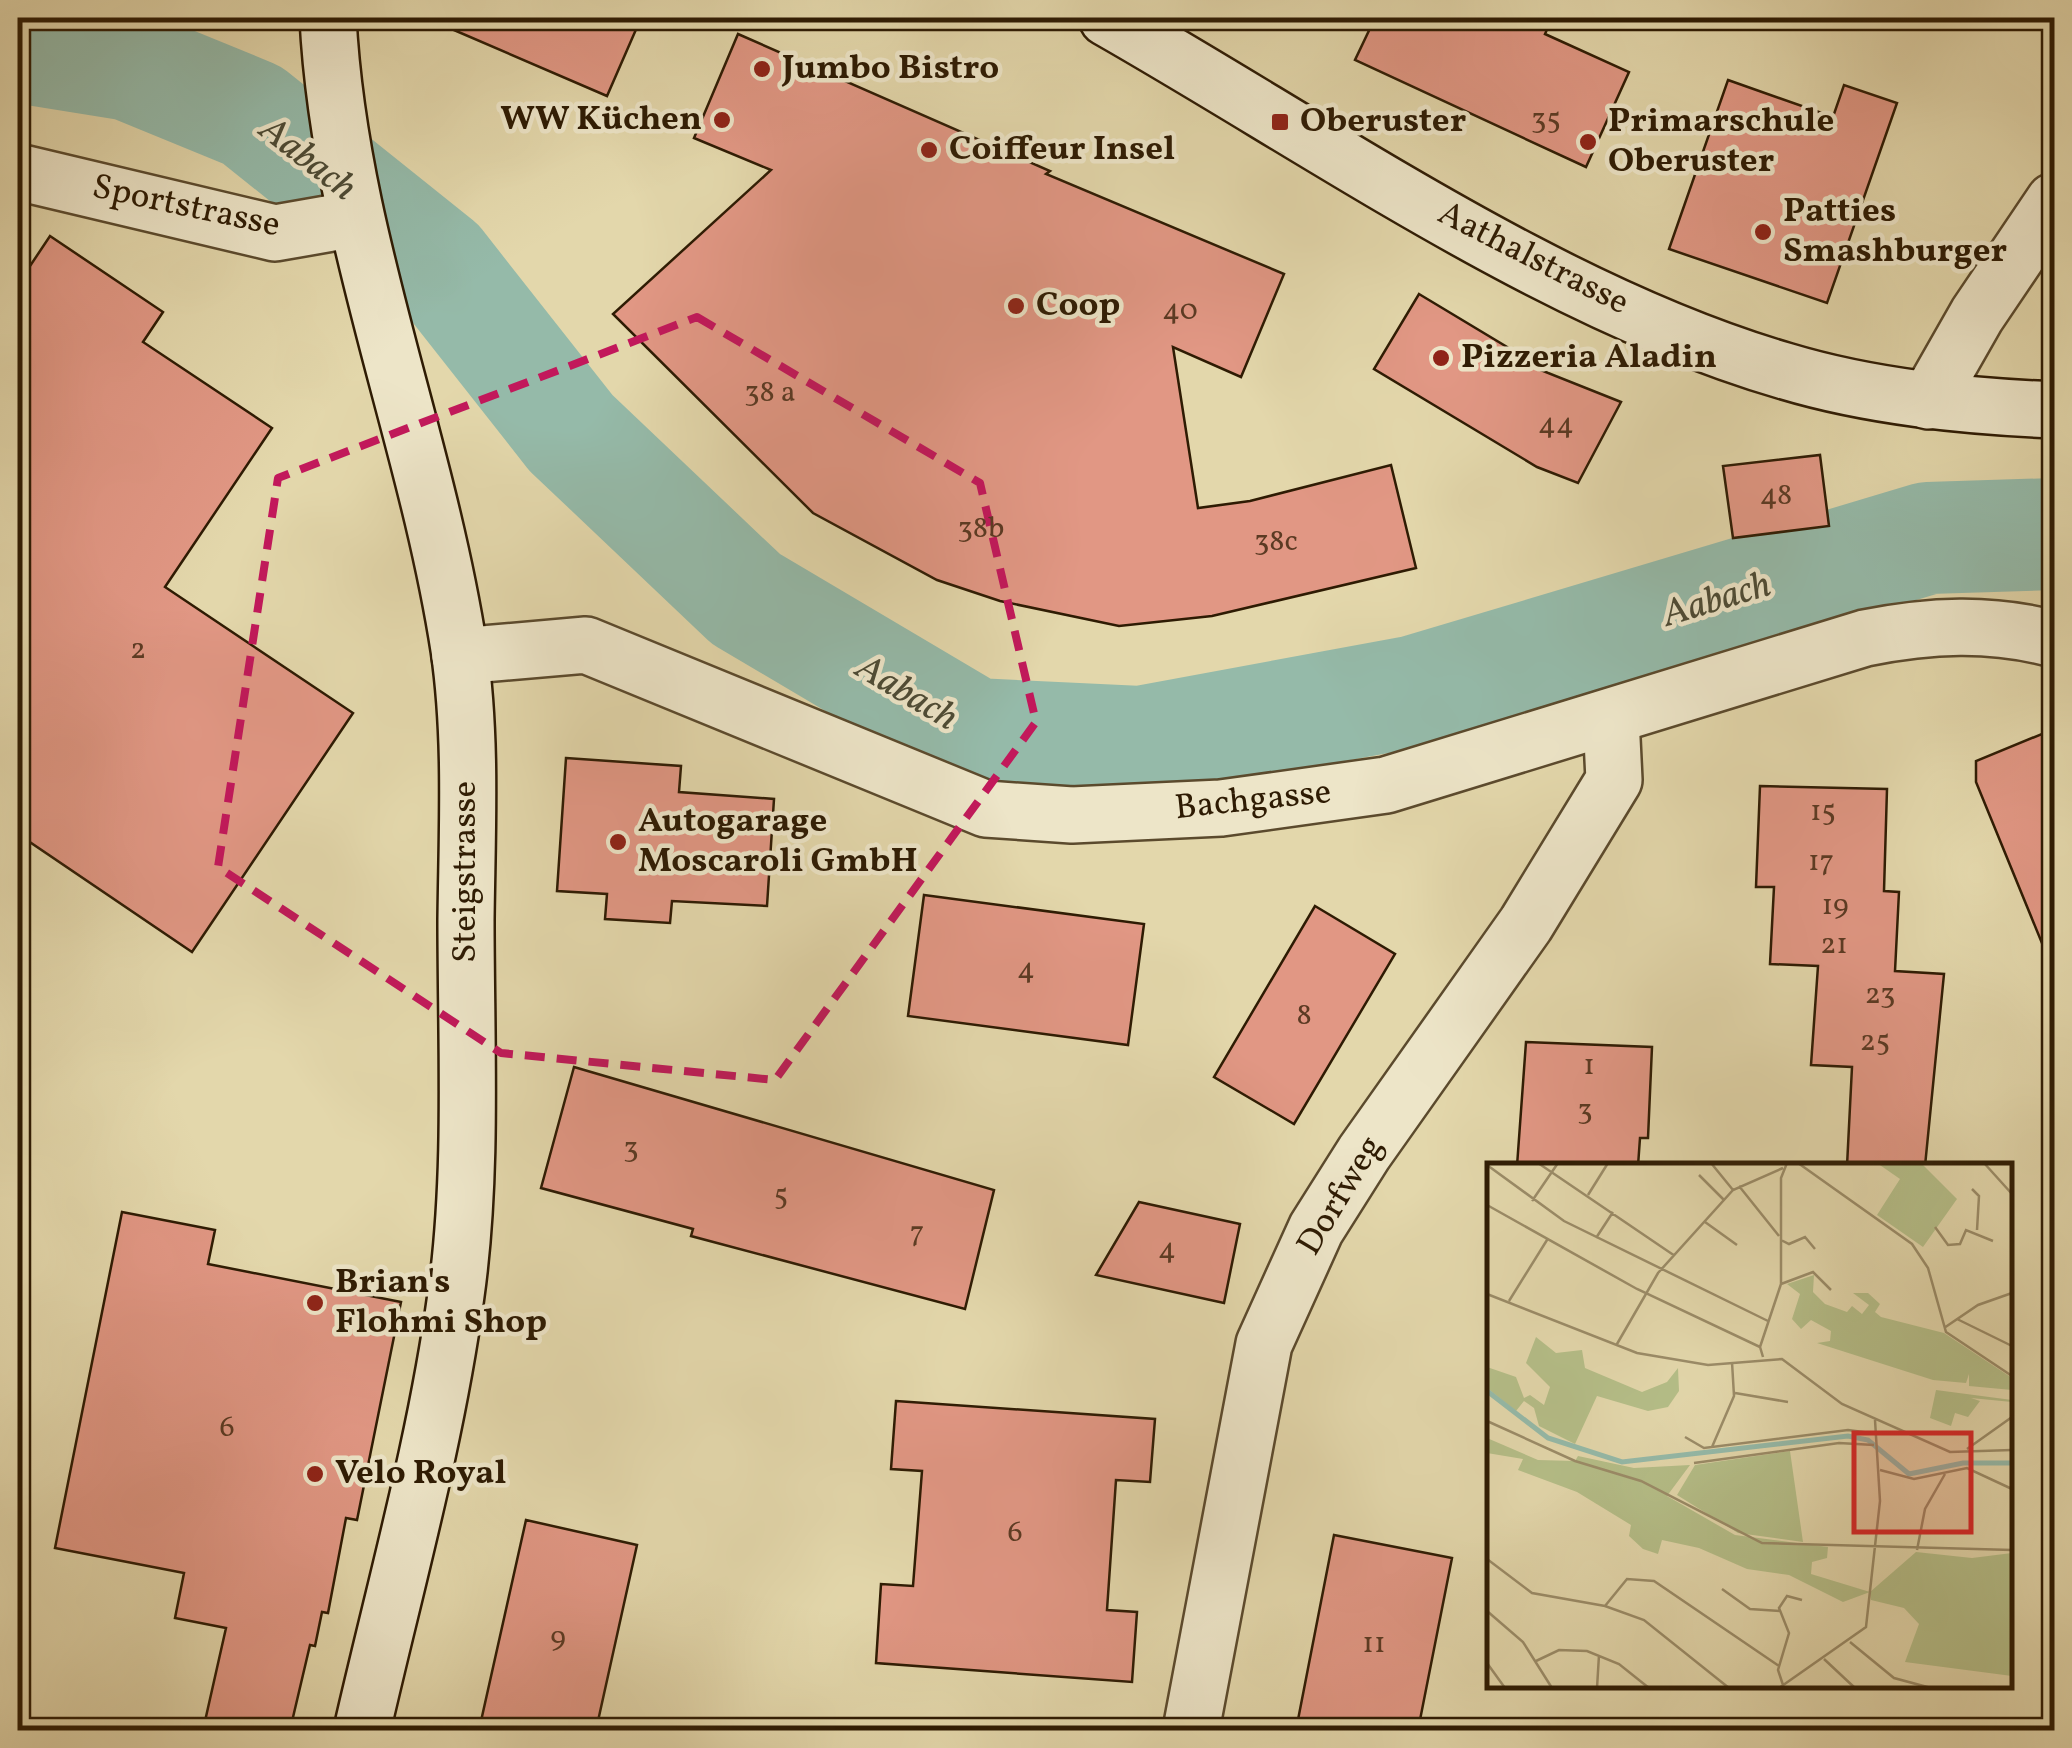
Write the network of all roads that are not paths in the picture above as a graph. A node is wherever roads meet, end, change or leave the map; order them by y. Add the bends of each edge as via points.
1 (328, 18) edge
2 (1107, 18) edge
3 (18, 172) edge
4 (2054, 200) edge
5 (347, 238) junction
6 (1928, 401) junction
7 (2054, 410) edge
8 (2054, 639) edge
9 (460, 656) junction
10 (1612, 718) junction
11 (362, 1730) edge
12 (1191, 1730) edge

1 - 5 street, Steigstrasse
2 - 6 street, Aathalstrasse via 1280,122 1588,291 1786,372
3 - 5 street, Sportstrasse via 274,233
4 - 6 street
5 - 9 street, Steigstrasse via 444,558
6 - 7 street, Aathalstrasse
8 - 10 street, Bachgasse via 2008,626 1913,629
9 - 10 street, Bachgasse via 586,645 986,809 1072,815 1221,808 1386,785
9 - 11 street, Steigstrasse via 467,776 457,1292
10 - 12 street, Dorfweg via 1614,780 1526,924 1325,1214 1264,1344

